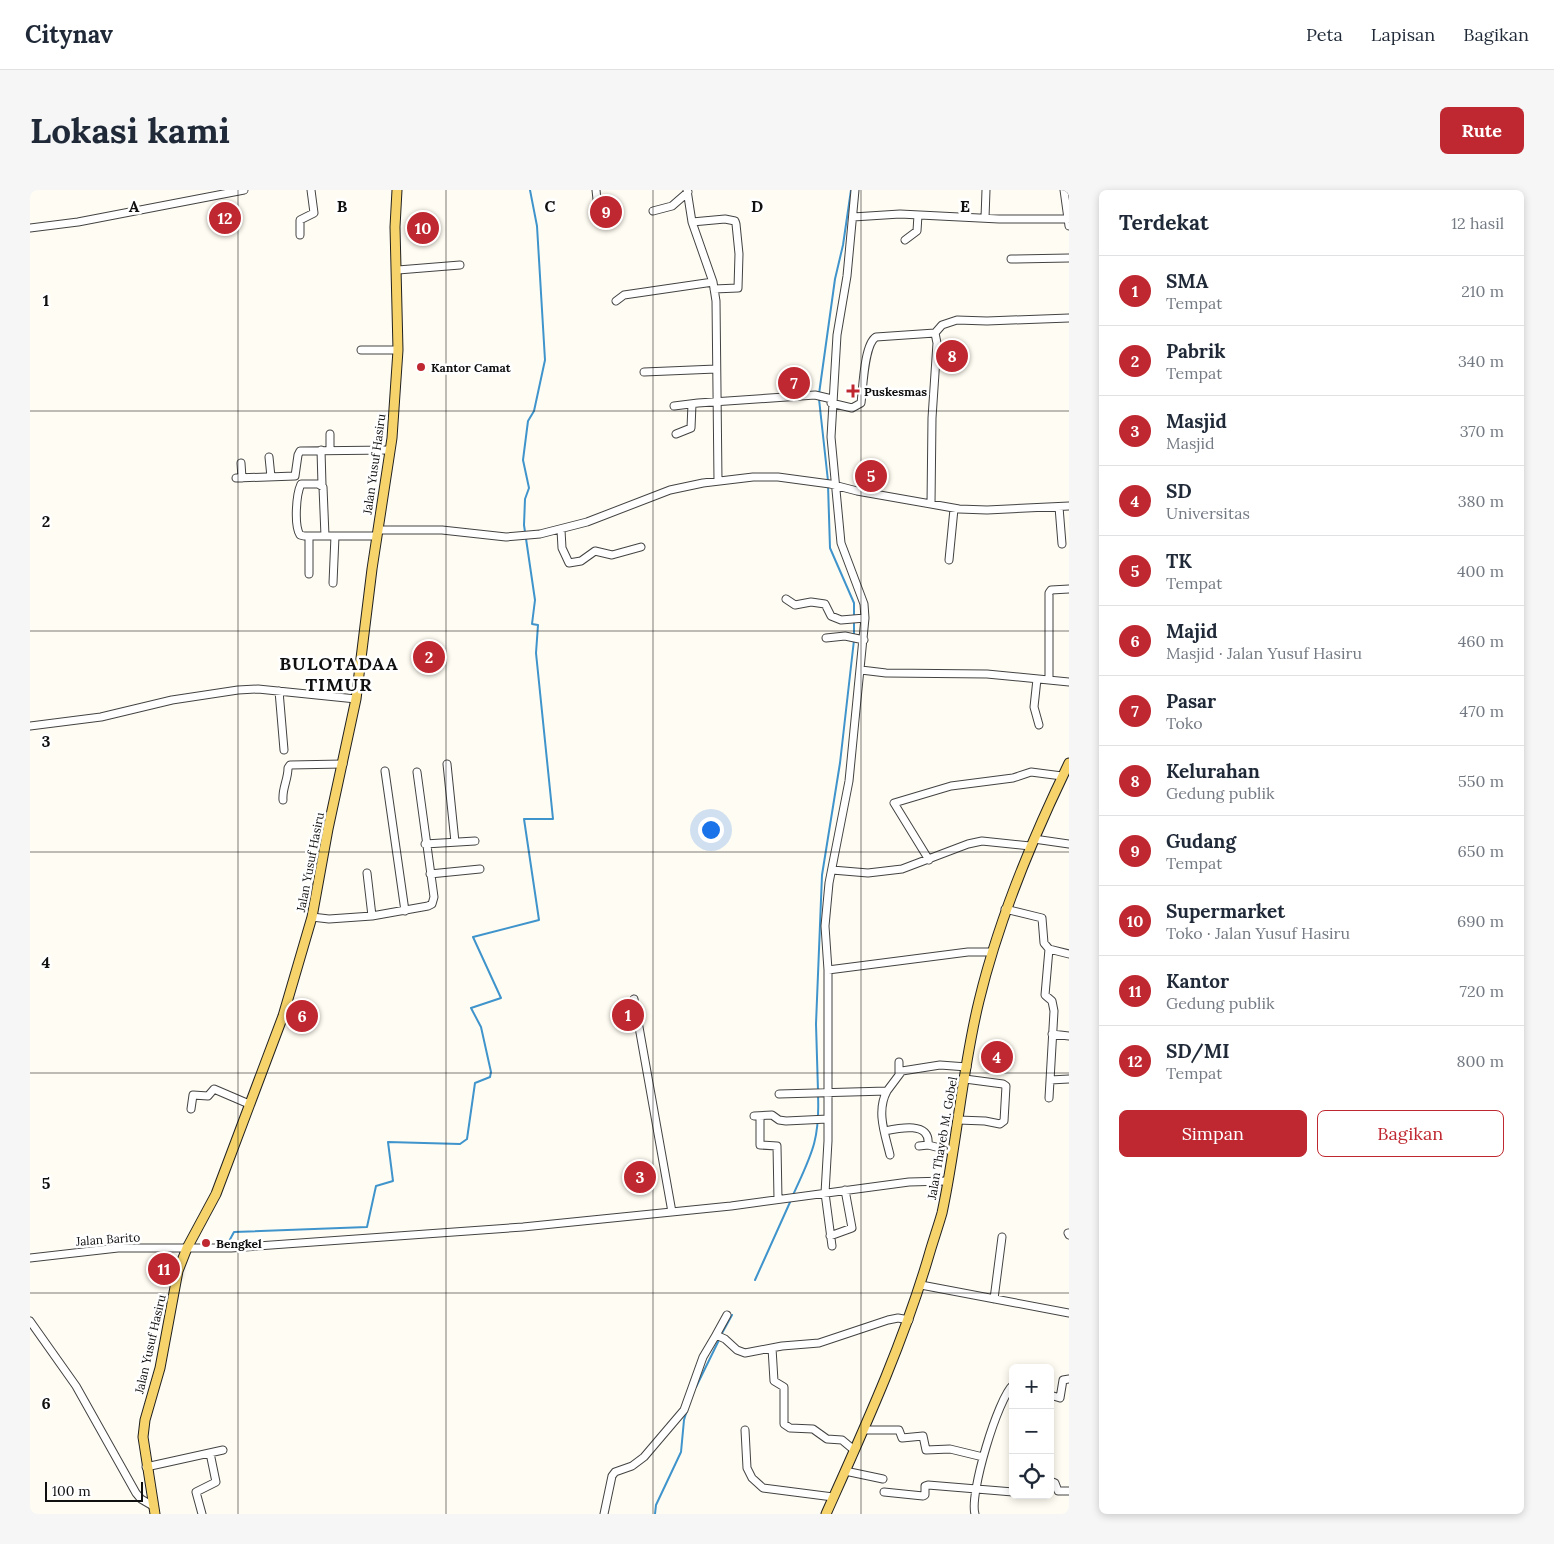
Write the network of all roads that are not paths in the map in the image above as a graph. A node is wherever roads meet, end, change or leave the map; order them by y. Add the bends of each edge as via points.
1 (244, 190) edge
2 (311, 190) edge
3 (397, 190) edge
4 (596, 190) edge
5 (855, 190) edge
6 (986, 190) edge
7 (1064, 190) edge
8 (687, 191) edge
9 (598, 208) dead end
10 (653, 211) dead end
11 (918, 214) junction
12 (853, 217) junction
13 (984, 218) junction
14 (692, 222) junction
15 (1068, 222) edge
16 (30, 228) edge
17 (300, 234) dead end
18 (905, 240) dead end
19 (1069, 258) edge
20 (1011, 259) dead end
21 (460, 265) dead end
22 (398, 270) junction
23 (714, 286) junction
24 (616, 301) dead end
25 (1069, 318) edge
26 (935, 333) junction
27 (361, 350) dead end
28 (398, 350) junction
29 (716, 368) junction
30 (644, 372) dead end
31 (832, 401) junction
32 (717, 403) junction
33 (692, 404) junction
34 (674, 406) dead end
35 (330, 434) dead end
36 (676, 434) dead end
37 (321, 450) junction
38 (330, 450) junction
39 (390, 450) junction
40 (269, 457) dead end
41 (240, 463) dead end
42 (271, 477) junction
43 (718, 481) junction
44 (830, 484) junction
45 (322, 485) junction
46 (930, 504) junction
47 (1069, 506) edge
48 (1058, 507) junction
49 (954, 508) junction
50 (561, 530) junction
51 (377, 533) junction
52 (309, 536) junction
53 (325, 536) junction
54 (335, 536) junction
55 (1062, 544) dead end
56 (640, 547) dead end
57 (949, 560) dead end
58 (310, 574) dead end
59 (333, 583) dead end
60 (1069, 589) edge
61 (786, 599) dead end
62 (865, 618) junction
63 (826, 638) dead end
64 (858, 638) junction
65 (861, 670) junction
66 (1037, 679) junction
67 (1049, 680) junction
68 (1069, 682) edge
69 (279, 691) junction
70 (356, 699) junction
71 (1039, 724) dead end
72 (30, 726) edge
73 (284, 750) dead end
74 (1069, 763) edge
75 (344, 764) junction
76 (447, 764) dead end
77 (385, 771) dead end
78 (417, 772) dead end
79 (1062, 776) junction
80 (283, 800) dead end
81 (475, 841) dead end
82 (455, 842) junction
83 (1032, 842) junction
84 (425, 844) junction
85 (1069, 844) edge
86 (929, 860) junction
87 (480, 869) dead end
88 (832, 870) junction
89 (367, 873) dead end
90 (430, 874) junction
91 (1005, 909) junction
92 (406, 911) junction
93 (372, 916) junction
94 (312, 917) junction
95 (1048, 948) junction
96 (992, 952) junction
97 (1069, 954) edge
98 (828, 970) junction
99 (634, 999) dead end
100 (1052, 1034) junction
101 (1069, 1036) edge
102 (899, 1062) dead end
103 (967, 1067) junction
104 (899, 1073) junction
105 (1069, 1078) edge
106 (965, 1079) junction
107 (1050, 1080) junction
108 (821, 1091) junction
109 (886, 1091) junction
110 (779, 1094) dead end
111 (1049, 1098) dead end
112 (249, 1104) junction
113 (191, 1109) dead end
114 (822, 1119) junction
115 (958, 1120) junction
116 (885, 1131) junction
117 (920, 1146) dead end
118 (928, 1146) junction
119 (952, 1151) junction
120 (890, 1155) dead end
121 (946, 1181) junction
122 (845, 1190) junction
123 (825, 1193) junction
124 (778, 1200) junction
125 (672, 1212) junction
126 (830, 1236) junction
127 (1002, 1237) dead end
128 (832, 1246) dead end
129 (187, 1248) junction
130 (30, 1258) edge
131 (921, 1285) junction
132 (994, 1299) junction
133 (1069, 1313) edge
134 (727, 1315) dead end
135 (909, 1320) junction
136 (30, 1321) edge
137 (720, 1337) junction
138 (772, 1348) junction
139 (1069, 1379) edge
140 (1009, 1394) edge
141 (1054, 1396) edge
142 (745, 1430) dead end
143 (863, 1430) junction
144 (223, 1450) dead end
145 (854, 1450) junction
146 (210, 1453) junction
147 (983, 1457) junction
148 (146, 1467) junction
149 (845, 1472) junction
150 (882, 1478) dead end
151 (1054, 1482) edge
152 (975, 1489) junction
153 (884, 1492) dead end
154 (1009, 1492) edge
155 (1069, 1492) edge
156 (833, 1497) junction
157 (154, 1510) edge
158 (202, 1514) edge
159 (604, 1514) edge
160 (826, 1514) edge
161 (974, 1514) edge

1 - 16 street
2 - 17 street via 314,213 300,220
3 - 22 main road, Jalan Yusuf Hasiru
4 - 9 street
5 - 12 street
6 - 13 street
7 - 15 street
8 - 10 street via 672,206
8 - 14 street
11 - 12 street
11 - 13 street
11 - 18 street via 917,231
12 - 31 street via 837,335
13 - 15 street
14 - 23 street
14 - 23 street via 735,221 740,254 738,288
19 - 20 street
21 - 22 street
22 - 28 main road, Jalan Yusuf Hasiru
23 - 24 street via 624,296
23 - 29 street
25 - 26 street via 957,320 942,325
26 - 31 street via 874,338 868,349 861,403 852,408
26 - 46 street
27 - 28 street
28 - 39 main road, Jalan Yusuf Hasiru
29 - 30 street
29 - 32 street
31 - 32 street via 818,396
31 - 44 street
32 - 33 street
32 - 43 street
33 - 34 street
33 - 36 street via 692,428
35 - 38 street
37 - 38 street
37 - 42 street via 299,452 295,476
37 - 45 street
38 - 39 street
39 - 51 main road, Jalan Yusuf Hasiru
40 - 42 street
41 - 42 street via 239,478
43 - 44 street via 778,477
43 - 50 street via 670,490
44 - 46 street
44 - 62 street via 842,543 864,604
45 - 52 street via 303,484 299,487 298,531 300,535
45 - 53 street
46 - 49 street
47 - 48 street
48 - 49 street
48 - 55 street
49 - 57 street
50 - 51 street via 506,537 442,530
50 - 56 street via 562,548 569,564 581,562 595,551 612,555
51 - 54 street
51 - 70 main road, Jalan Yusuf Hasiru
52 - 53 street
52 - 58 street
53 - 54 street
54 - 59 street
60 - 67 street via 1049,593
61 - 62 street via 792,604 825,604 833,617
62 - 64 street
63 - 64 street
64 - 65 street
65 - 66 street
65 - 88 street via 849,782
66 - 67 street
66 - 71 street via 1034,707
67 - 68 street
69 - 70 street
69 - 72 street via 203,695 102,716
69 - 73 street
70 - 75 main road, Jalan Yusuf Hasiru
74 - 79 main road, Jalan Thayeb M. Gobel
75 - 80 street via 290,765 288,779 282,789
75 - 94 main road, Jalan Yusuf Hasiru via 326,836
76 - 82 street
77 - 92 street
78 - 84 street
79 - 83 main road, Jalan Thayeb M. Gobel
79 - 86 street via 1031,772 1013,778 951,786 894,803
81 - 82 street
82 - 84 street
83 - 85 street
83 - 86 street via 978,842
83 - 91 main road, Jalan Thayeb M. Gobel
84 - 90 street
86 - 88 street via 877,872
87 - 90 street
88 - 98 street via 825,926
89 - 93 street
90 - 92 street via 432,904
91 - 95 street via 1042,918 1044,943
91 - 96 main road, Jalan Thayeb M. Gobel
92 - 93 street
93 - 94 street
94 - 112 main road, Jalan Yusuf Hasiru via 283,1016
95 - 97 street
95 - 100 street via 1044,995 1054,1006
96 - 98 street via 932,956
96 - 103 main road, Jalan Thayeb M. Gobel via 978,1002
98 - 108 street
99 - 125 street
100 - 101 street
100 - 107 street
102 - 104 street
103 - 104 street via 940,1065
103 - 106 main road, Jalan Thayeb M. Gobel
104 - 109 street
105 - 107 street
106 - 115 main road, Jalan Thayeb M. Gobel
106 - 115 street via 1006,1086 1004,1121 1000,1124 986,1120
107 - 111 street
108 - 109 street
108 - 110 street
108 - 114 street
109 - 116 street via 881,1118
112 - 113 street via 214,1089 208,1096 194,1095
112 - 129 main road, Jalan Yusuf Hasiru via 210,1208
114 - 123 street
114 - 124 street via 786,1121 774,1116 757,1116 760,1145 777,1146
115 - 119 main road, Jalan Thayeb M. Gobel
116 - 118 street via 912,1127 925,1134
116 - 120 street
117 - 118 street
118 - 119 street
119 - 121 main road, Jalan Thayeb M. Gobel
121 - 122 street, Jalan Barito
121 - 131 main road, Jalan Thayeb M. Gobel via 942,1213
122 - 123 street, Jalan Barito
122 - 126 street via 852,1226 846,1232
123 - 124 street, Jalan Barito
123 - 126 street
124 - 125 street, Jalan Barito
125 - 129 street, Jalan Barito via 344,1241
126 - 128 street
127 - 132 street
129 - 130 street, Jalan Barito via 118,1248
129 - 148 main road, Jalan Yusuf Hasiru via 178,1272 160,1368 145,1420
131 - 132 street
131 - 135 main road, Jalan Thayeb M. Gobel
132 - 133 street
134 - 137 street
135 - 138 street via 888,1320 820,1343
135 - 143 main road, Jalan Thayeb M. Gobel
136 - 157 street via 76,1386 136,1493
137 - 138 street via 744,1353
137 - 159 street via 703,1356 684,1410 644,1457 612,1476
138 - 145 street via 774,1381 784,1387 784,1424 790,1428 812,1428 826,1439 842,1440
139 - 141 street via 1063,1380 1060,1398
140 - 147 street
142 - 156 street via 747,1468 763,1488
143 - 145 main road, Jalan Thayeb M. Gobel
143 - 147 street via 899,1430 902,1438 923,1436 926,1450 950,1449
144 - 146 street
145 - 149 main road, Jalan Thayeb M. Gobel
146 - 148 street
146 - 158 street via 216,1482 196,1492
147 - 152 street
148 - 157 main road, Jalan Yusuf Hasiru
149 - 150 street
149 - 156 main road, Jalan Thayeb M. Gobel
151 - 155 street via 1058,1491
152 - 153 street via 928,1485 923,1496
152 - 154 street
152 - 161 street
156 - 160 main road, Jalan Thayeb M. Gobel

